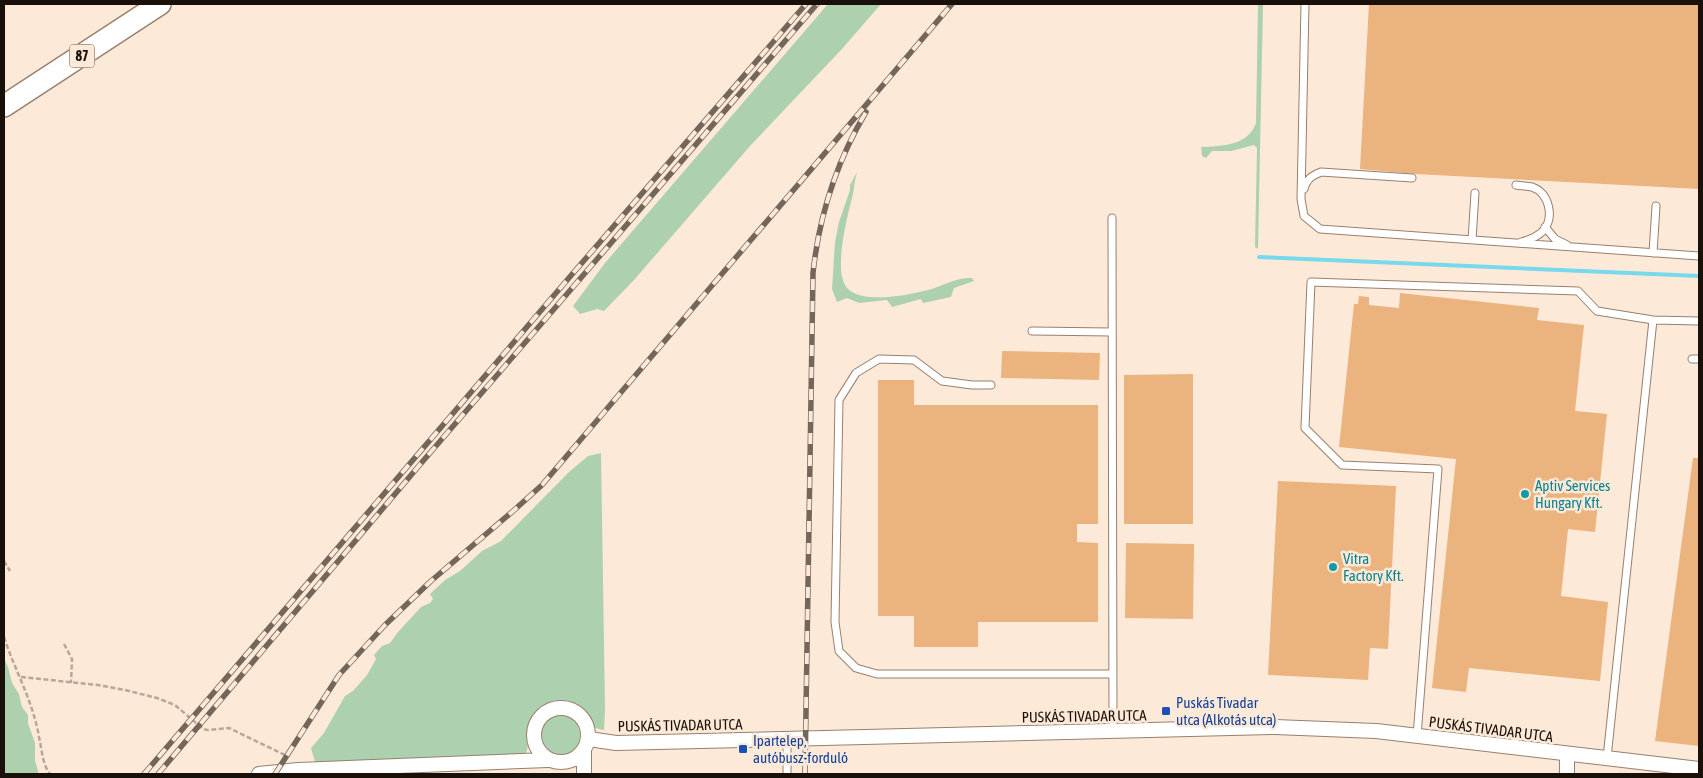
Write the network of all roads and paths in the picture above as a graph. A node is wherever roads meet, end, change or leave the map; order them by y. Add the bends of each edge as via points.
1 (160, 4) edge
2 (1305, 4) edge
3 (4, 106) edge
4 (1412, 178) dead end
5 (1516, 185) dead end
6 (1475, 193) dead end
7 (1301, 199) junction
8 (1656, 206) dead end
9 (1112, 218) dead end
10 (1545, 227) junction
11 (1472, 240) junction
12 (1516, 243) junction
13 (1572, 247) junction
14 (1653, 253) junction
15 (1699, 256) edge
16 (1653, 320) junction
17 (1699, 321) edge
18 (1032, 331) dead end
19 (1112, 332) junction
20 (991, 385) dead end
21 (4, 561) edge
22 (10, 572) dead end
23 (4, 637) edge
24 (64, 644) dead end
25 (1113, 674) junction
26 (21, 676) junction
27 (71, 683) junction
28 (1603, 700) dead end
29 (1613, 700) junction
30 (1601, 724) dead end
31 (1610, 724) junction
32 (1114, 731) junction
33 (1516, 732) dead end
34 (1417, 736) junction
35 (787, 739) junction
36 (586, 744) junction
37 (1514, 748) junction
38 (1567, 754) junction
39 (287, 756) dead end
40 (1607, 758) junction
41 (548, 760) junction
42 (1699, 769) edge
43 (297, 772) edge
44 (50, 774) edge
45 (259, 774) edge
46 (584, 774) edge
47 (787, 774) edge
48 (1567, 774) edge

1 - 3 main road, 87
2 - 7 lane
4 - 7 lane via 1321,172 1306,182
5 - 10 lane via 1531,187 1546,199 1549,212
6 - 11 lane
7 - 11 lane via 1304,216 1320,229
8 - 14 lane
9 - 19 lane
10 - 12 lane via 1531,239
10 - 13 lane via 1555,239
11 - 12 lane
12 - 13 lane
13 - 14 lane
14 - 15 lane
16 - 17 lane
16 - 29 lane
16 - 34 lane via 1597,311 1578,291 1311,282 1305,428 1342,465 1438,469
18 - 19 lane
19 - 25 lane
20 - 25 lane via 972,386 942,381 914,360 879,359 856,373 839,400 835,622 839,651 856,668 878,674
21 - 22 path
23 - 26 path
24 - 27 path via 72,660
25 - 32 lane
26 - 27 path
26 - 44 path via 36,719 46,770
27 - 39 path via 157,698 175,705 204,729 229,728
28 - 29 lane
29 - 31 lane
30 - 31 lane
31 - 40 lane
32 - 34 street, PUSKÁS TIVADAR UTCA via 1276,727
32 - 35 street, PUSKÁS TIVADAR UTCA
33 - 37 lane
34 - 37 street, PUSKÁS TIVADAR UTCA
35 - 36 street, PUSKÁS TIVADAR UTCA
35 - 47 lane
36 - 41 street via 574,759 566,762
36 - 41 street via 587,726 576,713 564,708 551,710 536,721 533,734 535,748
36 - 46 street
37 - 38 street, PUSKÁS TIVADAR UTCA
38 - 40 street, PUSKÁS TIVADAR UTCA
38 - 48 street
40 - 42 street, PUSKÁS TIVADAR UTCA
41 - 43 street
43 - 45 street

